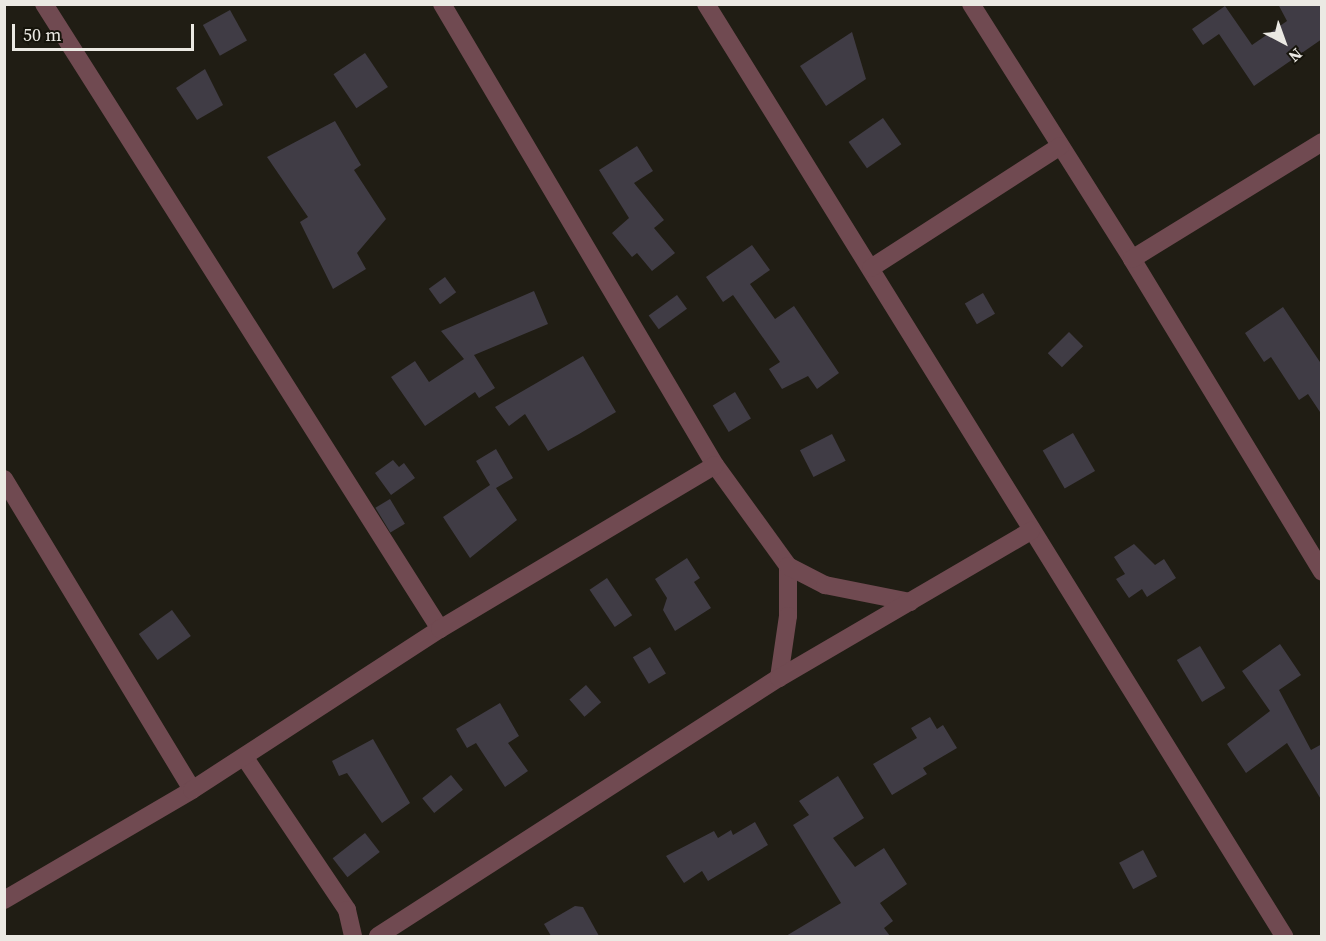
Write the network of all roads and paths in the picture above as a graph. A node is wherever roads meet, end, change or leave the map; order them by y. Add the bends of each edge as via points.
1 (45, 4) edge
2 (442, 4) edge
3 (706, 4) edge
4 (971, 4) edge
5 (1322, 142) edge
6 (1060, 146) junction
7 (1132, 259) junction
8 (871, 268) junction
9 (715, 465) junction
10 (4, 479) edge
11 (1031, 531) junction
12 (1318, 560) edge
13 (788, 566) junction
14 (910, 602) junction
15 (440, 629) junction
16 (779, 678) junction
17 (245, 758) junction
18 (192, 790) junction
19 (4, 900) edge
20 (353, 936) edge
21 (378, 936) edge
22 (1284, 936) edge

1 - 15 street
2 - 9 street
3 - 8 street
4 - 6 street
5 - 7 street
6 - 7 street
6 - 8 street
7 - 12 street
8 - 11 street
9 - 13 street
9 - 15 street
10 - 18 street
11 - 14 street
11 - 22 street
13 - 14 street via 825,585
13 - 16 street via 788,616
14 - 16 street
15 - 17 street
16 - 21 street
17 - 18 street
17 - 20 street via 347,910
18 - 19 street

